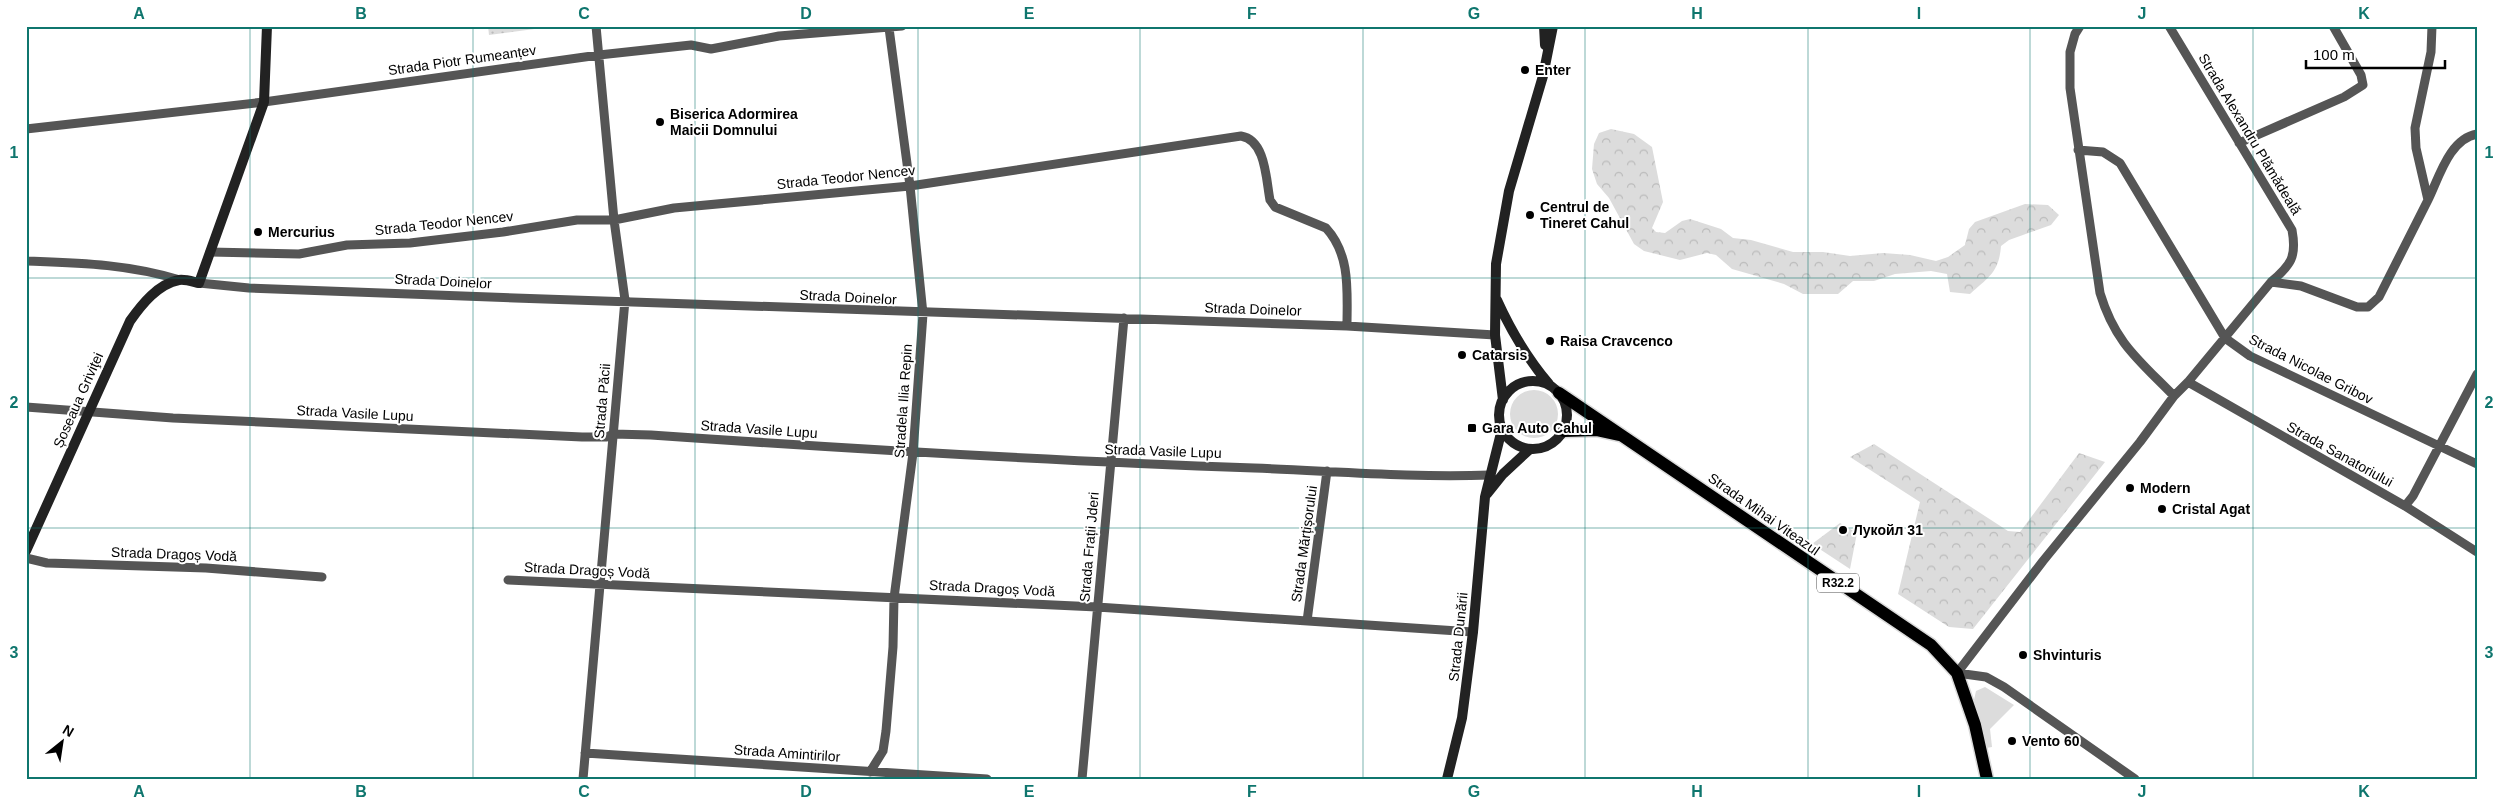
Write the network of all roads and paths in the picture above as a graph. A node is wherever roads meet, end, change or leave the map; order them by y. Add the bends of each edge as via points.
1 (267, 26) edge
2 (596, 26) edge
3 (902, 26) edge
4 (1544, 26) edge
5 (1553, 26) edge
6 (2080, 26) edge
7 (2169, 26) edge
8 (2333, 26) edge
9 (2432, 26) edge
10 (889, 28) junction
11 (599, 55) junction
12 (1546, 57) junction
13 (264, 102) junction
14 (26, 129) edge
15 (2477, 134) edge
16 (2239, 143) junction
17 (2078, 150) junction
18 (910, 186) junction
19 (2428, 200) junction
20 (614, 220) junction
21 (210, 252) junction
22 (26, 261) edge
23 (180, 280) junction
24 (2271, 282) junction
25 (199, 283) junction
26 (1495, 297) junction
27 (625, 300) junction
28 (923, 314) junction
29 (1124, 318) junction
30 (1346, 326) junction
31 (1495, 335) junction
32 (2225, 338) junction
33 (2477, 374) edge
34 (2188, 382) junction
35 (1549, 384) junction
36 (1559, 392) junction
37 (2174, 396) junction
38 (1503, 400) junction
39 (26, 407) edge
40 (88, 411) junction
41 (1502, 429) junction
42 (1564, 431) junction
43 (613, 434) junction
44 (1624, 436) junction
45 (2437, 446) junction
46 (1530, 449) junction
47 (914, 453) junction
48 (1110, 463) junction
49 (2477, 464) edge
50 (1328, 470) junction
51 (1490, 475) junction
52 (1485, 497) junction
53 (2405, 506) junction
54 (26, 551) edge
55 (2477, 552) edge
56 (26, 558) edge
57 (322, 577) dead end
58 (508, 580) dead end
59 (598, 585) junction
60 (894, 598) junction
61 (1097, 606) junction
62 (1307, 621) junction
63 (1473, 632) junction
64 (1957, 673) junction
65 (585, 753) junction
66 (870, 772) junction
67 (583, 779) edge
68 (987, 779) edge
69 (1082, 779) edge
70 (1447, 779) edge
71 (1986, 779) edge
72 (2135, 779) edge

1 - 13 main road
2 - 11 street, Strada Păcii
3 - 10 street, Strada Piotr Rumeanțev
4 - 12 main road
5 - 12 main road
6 - 17 street via 2070,52
7 - 16 street, Strada Alexandru Plămădeală
8 - 16 street via 2361,74 2363,85
9 - 19 street via 2431,52 2415,128 2416,148
10 - 11 street, Strada Piotr Rumeanțev via 779,36 711,49 691,45
10 - 18 street, Stradela Ilia Repin
11 - 13 street, Strada Piotr Rumeanțev
11 - 20 street, Strada Păcii
12 - 26 main road via 1504,210
13 - 14 street, Strada Piotr Rumeanțev
13 - 21 main road
15 - 19 street via 2455,146
16 - 24 street, Strada Alexandru Plămădeală via 2292,230 2295,246 2292,260
17 - 32 street, Strada Nicolae Gribov via 2103,152 2120,163
17 - 37 street via 2100,293 2108,318 2122,342
18 - 20 street, Strada Teodor Nencev via 674,208
18 - 28 street, Stradela Ilia Repin
18 - 30 street, Strada Teodor Nencev via 1125,152 1247,137 1258,147 1270,200 1275,207 1326,228 1331,234 1347,273
19 - 24 street via 2379,297 2368,307 2356,307 2301,286
20 - 21 street, Strada Teodor Nencev via 577,220 419,242 347,245 299,254
20 - 27 street, Strada Păcii
21 - 25 main road
22 - 23 street via 127,267
23 - 25 main road
23 - 40 main road, Șoseaua Griviţei via 157,291 138,309
24 - 32 street, Strada Alexandru Plămădeală
25 - 27 street, Strada Doinelor via 249,288
26 - 31 main road
26 - 35 main road via 1529,360
27 - 28 street, Strada Doinelor
27 - 43 street, Strada Păcii
28 - 29 street, Strada Doinelor
28 - 47 street, Stradela Ilia Repin
29 - 30 street, Strada Doinelor
29 - 48 street, Strada Frații Jderi
30 - 31 street, Strada Doinelor
31 - 38 main road
32 - 34 street, Strada Alexandru Plămădeală
32 - 45 street, Strada Nicolae Gribov via 2250,356
33 - 45 street
34 - 37 street, Strada Alexandru Plămădeală
34 - 53 street, Strada Sanatoriului
35 - 36 main road
35 - 38 main road via 1533,380 1523,382 1509,391
36 - 42 main road via 1567,408
36 - 44 main road, Strada Mihai Viteazul / R32.2
37 - 64 street, Strada Alexandru Plămădeală
38 - 41 main road via 1499,414
39 - 40 street, Strada Vasile Lupu
40 - 43 street, Strada Vasile Lupu via 173,418 582,437
40 - 54 main road, Șoseaua Griviţei
41 - 46 main road via 1516,444
41 - 51 main road, Strada Dunării
42 - 44 main road, Strada Mihai Viteazul / R32.2 via 1596,430
42 - 46 main road via 1550,445
43 - 47 street, Strada Vasile Lupu
43 - 59 street, Strada Păcii
44 - 64 main road, Strada Mihai Viteazul / R32.2 via 1919,637
45 - 49 street, Strada Nicolae Gribov
45 - 53 street
46 - 52 main road via 1503,474
47 - 48 street, Strada Vasile Lupu
47 - 60 street, Stradela Ilia Repin
48 - 50 street, Strada Vasile Lupu
48 - 61 street, Strada Frații Jderi
50 - 51 street, Strada Vasile Lupu via 1436,476
50 - 62 street, Strada Mărțișorului
51 - 52 main road, Strada Dunării
52 - 63 main road, Strada Dunării
53 - 55 street, Strada Sanatoriului
56 - 57 street, Strada Dragoș Vodă via 47,563 206,568
58 - 59 street, Strada Dragoș Vodă
59 - 60 street, Strada Dragoș Vodă
59 - 65 street, Strada Păcii
60 - 61 street, Strada Dragoș Vodă
60 - 66 street, Stradela Ilia Repin via 886,730 882,751
61 - 62 street, Strada Dragoș Vodă
61 - 69 street, Strada Frații Jderi
62 - 63 street, Strada Dragoș Vodă
63 - 70 main road, Strada Dunării via 1462,718
64 - 71 main road, Strada Mihai Viteazul / R32.2 via 1976,725
64 - 72 street via 1986,677 2004,687
65 - 66 street, Strada Amintirilor
65 - 67 street, Strada Păcii
66 - 68 street, Strada Amintirilor

